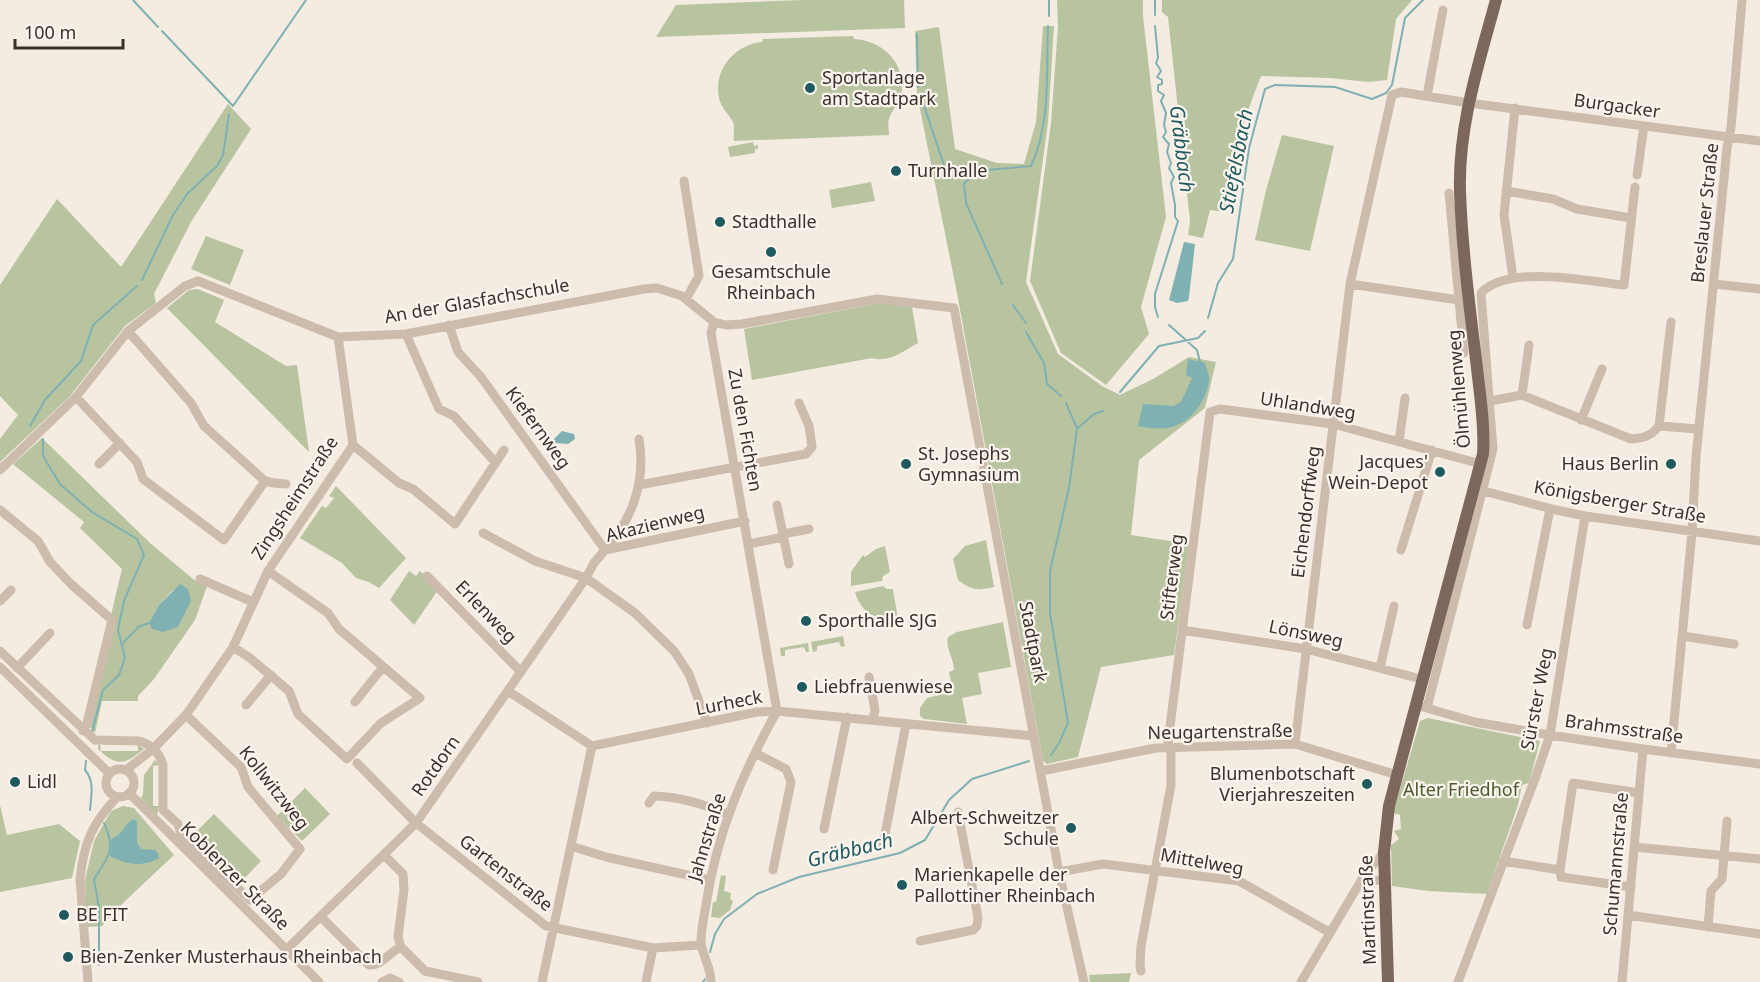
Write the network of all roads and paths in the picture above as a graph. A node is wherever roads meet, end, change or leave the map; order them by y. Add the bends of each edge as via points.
1 (1496, 0) edge
2 (1742, 0) edge
3 (1443, 10) dead end
4 (1395, 93) joint
5 (1427, 96) junction
6 (1469, 103) junction
7 (1515, 108) junction
8 (1644, 126) junction
9 (1729, 137) junction
10 (1760, 141) edge
11 (1637, 175) dead end
12 (684, 181) dead end
13 (1635, 187) dead end
14 (1506, 191) junction
15 (1449, 193) dead end
16 (1631, 218) junction
17 (1513, 278) junction
18 (1350, 284) junction
19 (1714, 284) junction
20 (1760, 290) edge
21 (686, 299) junction
22 (1460, 300) junction
23 (714, 322) junction
24 (1671, 322) dead end
25 (449, 325) junction
26 (128, 331) junction
27 (406, 334) junction
28 (338, 337) junction
29 (1529, 345) dead end
30 (1464, 353) dead end
31 (1602, 369) dead end
32 (1522, 395) junction
33 (76, 397) junction
34 (1405, 398) dead end
35 (1490, 401) junction
36 (799, 403) dead end
37 (1210, 412) joint
38 (1581, 420) junction
39 (1333, 424) junction
40 (1659, 426) junction
41 (1699, 429) junction
42 (639, 439) dead end
43 (1399, 442) junction
44 (120, 443) junction
45 (353, 445) junction
46 (504, 450) dead end
47 (1432, 450) junction
48 (495, 462) junction
49 (99, 464) dead end
50 (1481, 464) junction
51 (734, 467) junction
52 (0, 470) edge
53 (265, 481) junction
54 (286, 484) dead end
55 (639, 485) junction
56 (1479, 490) junction
57 (777, 505) dead end
58 (1550, 509) junction
59 (0, 510) edge
60 (1585, 516) junction
61 (745, 521) junction
62 (809, 530) dead end
63 (1692, 532) junction
64 (483, 533) dead end
65 (783, 536) junction
66 (1760, 542) edge
67 (749, 544) junction
68 (605, 550) junction
69 (1401, 550) dead end
70 (789, 564) dead end
71 (268, 571) junction
72 (427, 576) dead end
73 (586, 578) junction
74 (200, 579) dead end
75 (11, 590) dead end
76 (0, 601) edge
77 (253, 602) junction
78 (1394, 606) dead end
79 (1527, 625) dead end
80 (1182, 630) junction
81 (50, 633) dead end
82 (1682, 636) junction
83 (1734, 644) dead end
84 (233, 647) junction
85 (1306, 649) junction
86 (0, 651) edge
87 (383, 667) junction
88 (0, 668) edge
89 (17, 668) junction
90 (1380, 668) junction
91 (522, 672) junction
92 (271, 675) junction
93 (869, 677) dead end
94 (1421, 679) junction
95 (508, 691) junction
96 (355, 702) dead end
97 (246, 705) dead end
98 (1421, 706) junction
99 (777, 711) junction
100 (186, 715) junction
101 (847, 717) junction
102 (873, 720) junction
103 (707, 723) junction
104 (906, 724) junction
105 (85, 732) junction
106 (1550, 735) junction
107 (1033, 736) junction
108 (1295, 744) junction
109 (592, 747) junction
110 (1169, 747) junction
111 (153, 749) junction
112 (1643, 750) junction
113 (755, 753) junction
114 (1671, 753) junction
115 (357, 763) dead end
116 (1760, 764) edge
117 (1041, 771) junction
118 (109, 773) junction
119 (129, 774) junction
120 (1397, 775) junction
121 (129, 793) junction
122 (1639, 793) junction
123 (113, 794) junction
124 (649, 802) dead end
125 (958, 812) dead end
126 (727, 814) junction
127 (1727, 821) dead end
128 (416, 823) junction
129 (824, 829) dead end
130 (1384, 838) joint
131 (883, 845) dead end
132 (571, 846) junction
133 (1634, 847) junction
134 (1384, 852) junction
135 (384, 855) junction
136 (1724, 856) junction
137 (1760, 859) edge
138 (1503, 861) junction
139 (773, 870) dead end
140 (1156, 870) junction
141 (1560, 870) junction
142 (1059, 872) junction
143 (710, 879) junction
144 (1362, 879) junction
145 (1384, 881) junction
146 (1631, 887) junction
147 (1628, 915) junction
148 (321, 917) junction
149 (1708, 927) junction
150 (554, 928) junction
151 (1329, 932) junction
152 (1760, 934) edge
153 (920, 941) dead end
154 (701, 945) junction
155 (400, 947) junction
156 (653, 948) junction
157 (286, 950) junction
158 (1141, 971) dead end
159 (712, 981) edge
160 (88, 982) edge
161 (319, 982) edge
162 (382, 982) edge
163 (399, 982) edge
164 (478, 982) edge
165 (542, 982) edge
166 (646, 982) edge
167 (1084, 982) edge
168 (1301, 982) edge
169 (1388, 982) edge
170 (1458, 982) edge
171 (1622, 982) edge

1 - 6 main road, Ölmühlenweg
2 - 9 street, Breslauer Straße
3 - 5 street
4 - 5 street, Burgacker
4 - 18 street, Eichendorffweg
5 - 6 street, Burgacker
6 - 7 street, Burgacker
6 - 50 main road, Ölmühlenweg via 1460,191 1482,418
7 - 8 street, Burgacker
7 - 14 street
8 - 9 street, Burgacker
8 - 11 street
9 - 10 street, Burgacker
9 - 19 street, Breslauer Straße
12 - 21 street via 699,276
13 - 16 street
14 - 16 street
14 - 17 street via 1504,215
15 - 22 street
16 - 17 street via 1624,285 1543,276
17 - 35 street via 1488,285 1481,293
18 - 22 street
18 - 39 street, Eichendorffweg
19 - 20 street
19 - 41 street, Breslauer Straße
21 - 23 street, An der Glasfachschule
21 - 25 street, An der Glasfachschule via 669,291 644,289
22 - 30 street
23 - 51 street, Zu den Fichten via 711,333
23 - 107 street, Stadtpark via 742,324 877,299 954,308
24 - 40 street
25 - 27 street, An der Glasfachschule
25 - 68 street, Kiefernweg via 458,352 481,377
26 - 28 street, An der Glasfachschule via 185,286 198,281
26 - 33 street, An der Glasfachschule
26 - 53 street via 191,403 204,426
27 - 28 street, An der Glasfachschule
27 - 48 street via 439,409 454,416
28 - 45 street, Zingsheimstraße
29 - 32 street
31 - 38 street
32 - 35 street
32 - 38 street
33 - 44 street
33 - 52 street, An der Glasfachschule
34 - 43 street
35 - 56 street via 1493,449
36 - 51 street via 809,426 811,451
37 - 39 street, Uhlandweg via 1220,409
37 - 80 street, Stifterweg
38 - 40 street via 1631,439 1652,434
39 - 43 street, Uhlandweg
39 - 85 street, Eichendorffweg
40 - 41 street
41 - 63 street, Breslauer Straße
42 - 55 street
43 - 47 street, Uhlandweg
44 - 49 street
44 - 53 street via 137,462 143,479 224,540
45 - 48 street via 455,524
45 - 71 street, Zingsheimstraße
46 - 48 street
47 - 50 street, Uhlandweg
47 - 69 street
50 - 56 main road, Ölmühlenweg
51 - 55 street
51 - 61 street, Zu den Fichten
53 - 54 street
55 - 68 street via 624,526
56 - 58 street, Königsberger Straße
56 - 94 main road, Ölmühlenweg
56 - 98 street, Ölmühlenweg
57 - 65 street, Zu den Fichten
58 - 60 street, Königsberger Straße
58 - 79 street
59 - 105 street via 38,540 50,562 112,620
60 - 63 street, Königsberger Straße
60 - 106 street, Sürster Weg
61 - 67 street, Zu den Fichten
61 - 68 street, Akazienweg
62 - 65 street
63 - 66 street, Königsberger Straße
63 - 82 street, Breslauer Straße
64 - 73 street via 535,561
65 - 67 street
65 - 70 street, Zu den Fichten
67 - 99 street, Zu den Fichten
68 - 73 street, Akazienweg
71 - 77 street, Zingsheimstraße
71 - 87 street via 328,613 339,629
72 - 91 street, Erlenweg
73 - 91 street, Rotdorn
73 - 103 street via 634,613 674,651 689,674
74 - 77 street
75 - 76 street
77 - 84 street, Zingsheimstraße
78 - 90 street
80 - 85 street, Lönsweg
80 - 110 street, Stifterweg
81 - 89 street
82 - 83 street
82 - 114 street, Breslauer Straße
84 - 92 street
84 - 100 street, Zingsheimstraße
85 - 90 street, Lönsweg
85 - 108 street, Eichendorffweg
86 - 89 street
87 - 92 street via 420,698 381,723 347,759 298,714 290,691
87 - 96 street
88 - 118 street
89 - 105 street
90 - 94 street, Lönsweg
91 - 95 street, Rotdorn
92 - 97 street
93 - 102 street
94 - 98 main road, Ölmühlenweg
95 - 109 street
95 - 128 street, Rotdorn
98 - 106 street, Brahmsstraße via 1475,722
98 - 120 main road, Ölmühlenweg
99 - 101 street, Lurheck
99 - 103 street, Lurheck
99 - 113 street, Jahnstraße
100 - 111 street, Zingsheimstraße
100 - 111 street, Kollwitzweg via 241,767 248,787 300,849 272,883 249,900 181,833 178,824 163,810 163,765
101 - 102 street, Lurheck
101 - 129 street
102 - 104 street, Lurheck
103 - 109 street, Lurheck
104 - 107 street, Lurheck
104 - 131 street
105 - 111 street via 95,740 138,741
106 - 112 street, Brahmsstraße
106 - 138 street, Sürster Weg
107 - 117 street, Stadtpark
108 - 110 street, Neugartenstraße
108 - 120 street, Neugartenstraße
109 - 132 street
110 - 117 street, Neugartenstraße
110 - 140 street, Stifterweg via 1171,785
111 - 119 street, Zingsheimstraße
112 - 114 street, Brahmsstraße
112 - 122 street, Schumannstraße
113 - 126 street, Jahnstraße
113 - 139 street via 786,769 791,782
114 - 116 street, Brahmsstraße
115 - 128 street, Gartenstraße
117 - 142 street, Stadtpark
118 - 119 street via 117,769
118 - 123 street via 106,785
119 - 121 street via 134,786
120 - 130 main road, Ölmühlenweg
121 - 123 street
121 - 157 street, Koblenzer Straße
122 - 133 street, Schumannstraße
122 - 141 street via 1573,783
123 - 160 street via 88,838 80,879
124 - 126 street via 654,796 676,797
125 - 153 street via 977,926
126 - 143 street, Jahnstraße
127 - 136 street
128 - 135 street, Rotdorn
128 - 150 street, Gartenstraße via 546,926
130 - 134 main road, Martinstraße
132 - 143 street
132 - 150 street
133 - 136 street
133 - 146 street, Schumannstraße
134 - 144 street
134 - 145 main road, Martinstraße
135 - 148 street, Rotdorn
135 - 155 street via 403,874
136 - 137 street
136 - 149 street via 1722,879 1711,891
138 - 141 street
138 - 170 street, Sürster Weg
140 - 142 street, Mittelweg via 1103,864
140 - 151 street, Mittelweg via 1239,881
140 - 158 street, Stifterweg
141 - 146 street via 1561,877
142 - 167 street, Stadtpark
143 - 154 street, Jahnstraße
144 - 145 street
144 - 151 street
145 - 169 main road, Martinstraße
146 - 147 street, Schumannstraße
147 - 149 street
147 - 171 street, Schumannstraße
148 - 155 street via 369,965 379,963
148 - 157 street, Rotdorn
149 - 152 street
150 - 156 street, Gartenstraße
150 - 165 street
151 - 168 street
154 - 156 street, Gartenstraße
154 - 159 street
155 - 164 street via 425,971
156 - 166 street
157 - 161 street, Koblenzer Straße
162 - 163 street via 390,978

